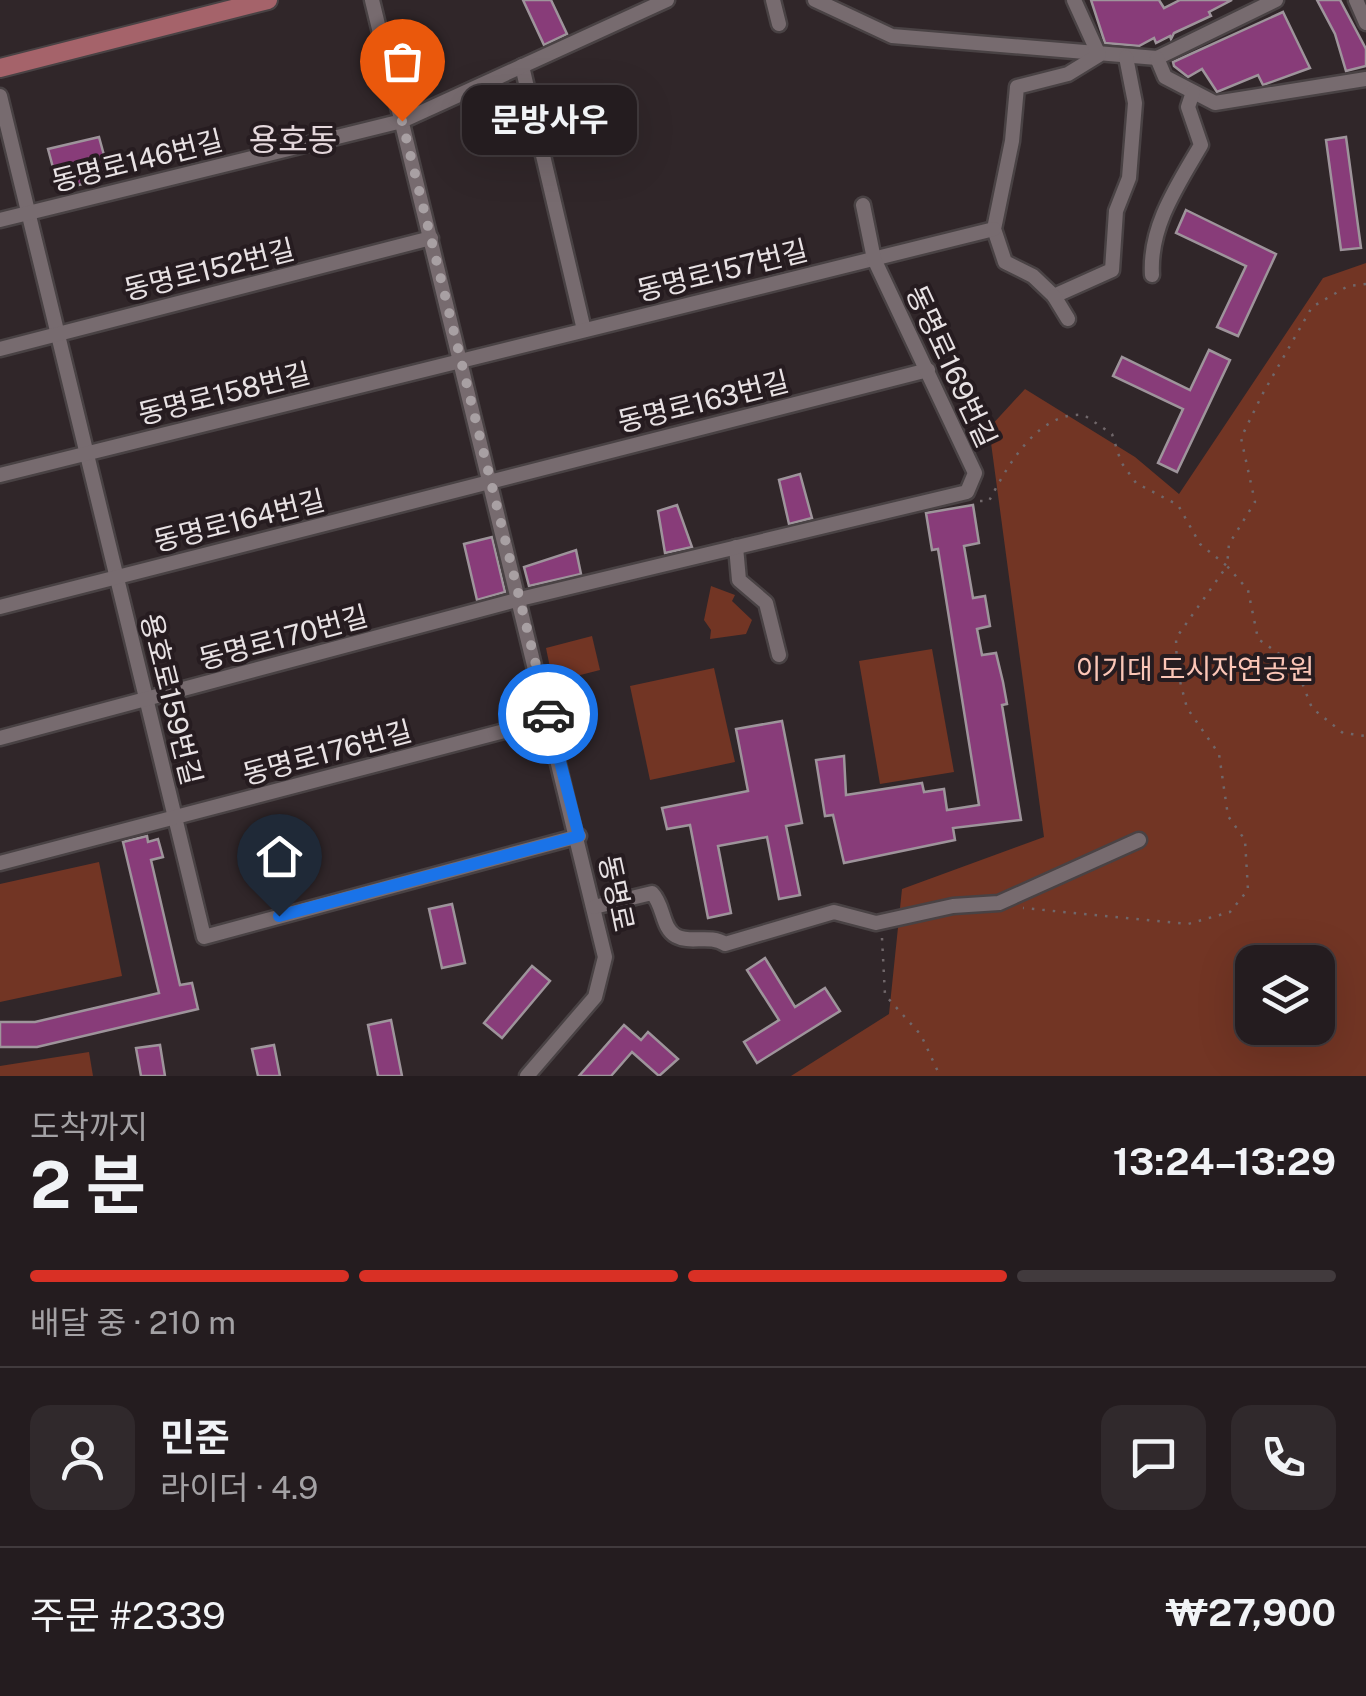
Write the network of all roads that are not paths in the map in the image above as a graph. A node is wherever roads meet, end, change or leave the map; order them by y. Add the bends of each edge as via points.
1 (268, 0) edge
2 (372, 0) edge
3 (667, 0) edge
4 (773, 0) edge
5 (815, 0) edge
6 (1074, 0) edge
7 (1276, 0) edge
8 (1356, 0) edge
9 (1366, 23) edge
10 (779, 24) dead end
11 (1099, 56) junction
12 (1126, 57) junction
13 (1156, 58) junction
14 (522, 66) junction
15 (0, 68) edge
16 (1366, 78) edge
17 (1193, 92) junction
18 (0, 96) edge
19 (402, 121) junction
20 (863, 205) dead end
21 (28, 213) junction
22 (0, 220) edge
23 (994, 229) junction
24 (431, 238) junction
25 (874, 259) junction
26 (1152, 275) dead end
27 (1054, 296) junction
28 (1068, 319) dead end
29 (584, 330) junction
30 (58, 334) junction
31 (0, 349) edge
32 (461, 360) junction
33 (928, 370) junction
34 (86, 452) junction
35 (0, 475) edge
36 (491, 481) junction
37 (736, 547) junction
38 (117, 577) junction
39 (520, 599) junction
40 (0, 607) edge
41 (779, 655) dead end
42 (146, 699) junction
43 (550, 719) junction
44 (0, 738) edge
45 (175, 817) junction
46 (579, 836) junction
47 (1139, 840) dead end
48 (0, 863) edge
49 (594, 908) junction
50 (527, 1076) edge

1 - 15 main road
2 - 19 street, 동명로
3 - 14 street, 동명로146번길
4 - 10 street
5 - 11 street via 892,36
6 - 11 street
7 - 13 street
8 - 9 street
11 - 12 street
11 - 23 street via 1068,74 1017,88
12 - 13 street
12 - 27 street via 1135,103 1112,270
13 - 17 street via 1164,76
14 - 19 street, 동명로146번길
14 - 29 street
16 - 17 street via 1215,103
17 - 26 street via 1188,107 1201,145 1150,248
18 - 21 street, 용호로159번길
19 - 21 street, 동명로146번길
19 - 24 street, 동명로
20 - 25 street, 동명로169번길
21 - 22 street, 동명로146번길
21 - 30 street, 용호로159번길
23 - 25 street, 동명로157번길
23 - 27 street via 1005,262
24 - 30 street, 동명로152번길
24 - 32 street, 동명로
25 - 29 street, 동명로157번길
25 - 33 street, 동명로169번길
27 - 28 street
29 - 32 street, 동명로157번길
30 - 31 street, 동명로152번길
30 - 34 street, 용호로159번길
32 - 34 street, 동명로158번길
32 - 36 street, 동명로
33 - 36 street, 동명로163번길
33 - 37 street, 동명로169번길 via 975,474 966,492
34 - 35 street, 동명로158번길
34 - 38 street, 용호로159번길
36 - 38 street, 동명로164번길
36 - 39 street, 동명로
37 - 39 street, 동명로169번길
37 - 41 street via 739,580 766,603
38 - 40 street, 동명로164번길
38 - 42 street, 용호로159번길
39 - 42 street, 동명로170번길
39 - 43 street, 동명로
42 - 44 street, 동명로170번길
42 - 45 street, 용호로159번길
43 - 45 street, 동명로176번길
43 - 46 street, 동명로
45 - 46 street, 용호로159번길 via 204,936
45 - 48 street, 동명로176번길
46 - 49 street, 동명로
47 - 49 street via 1000,903 884,922 834,912 724,944 669,932 652,894
49 - 50 street, 동명로 via 605,957 594,998

